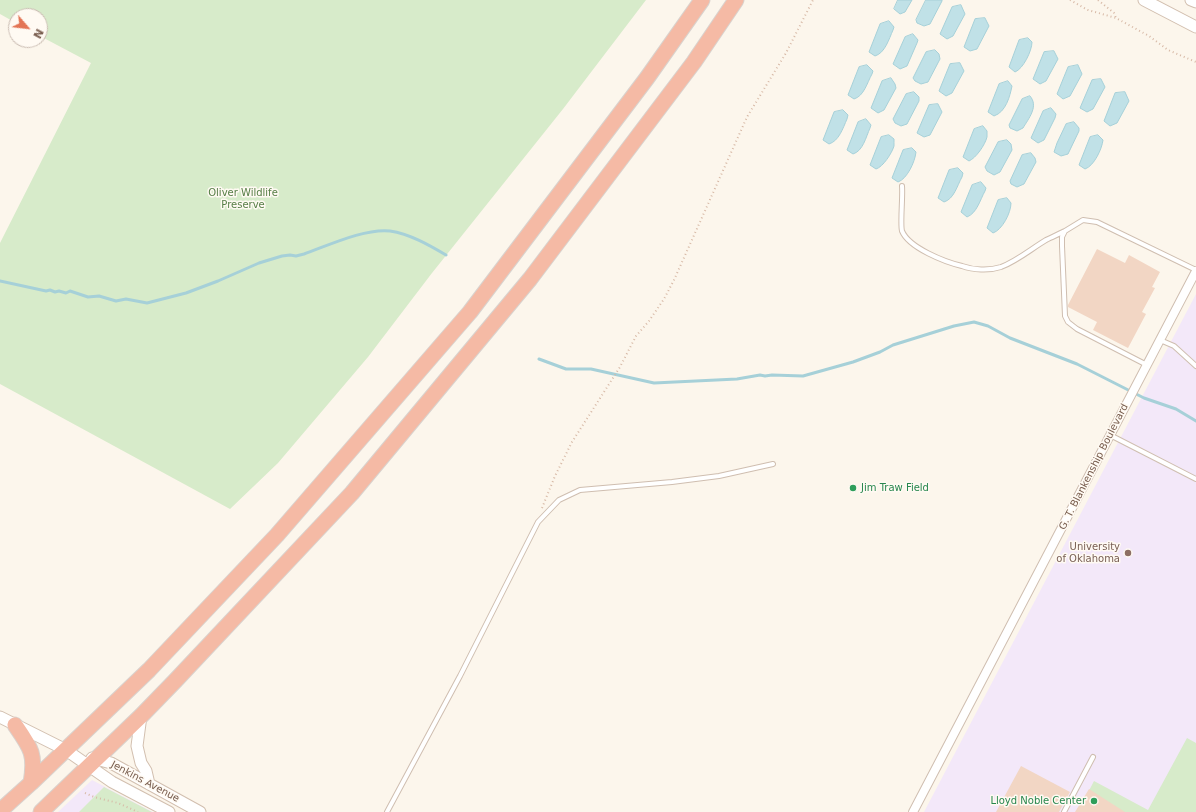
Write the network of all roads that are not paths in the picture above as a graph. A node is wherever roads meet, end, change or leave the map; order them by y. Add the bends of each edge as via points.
1 (702, 0) edge
2 (736, 0) edge
3 (1144, 0) edge
4 (1191, 0) edge
5 (1196, 2) edge
6 (1196, 27) edge
7 (902, 186) dead end
8 (1065, 231) junction
9 (1196, 271) edge
10 (1160, 340) junction
11 (1147, 365) junction
12 (1196, 366) edge
13 (1110, 435) junction
14 (773, 464) dead end
15 (1196, 480) edge
16 (141, 716) junction
17 (0, 717) edge
18 (15, 725) junction
19 (66, 750) junction
20 (1093, 757) dead end
21 (93, 763) junction
22 (31, 783) junction
23 (149, 784) junction
24 (0, 811) edge
25 (40, 812) edge
26 (169, 812) edge
27 (200, 812) edge
28 (387, 812) edge
29 (913, 812) edge
30 (1064, 812) edge

1 - 19 highway via 648,78 470,312 277,535 149,670
2 - 16 highway via 694,62 530,279 352,493
3 - 6 main road
4 - 5 main road
7 - 8 lane via 902,231 911,243 922,251 962,266 976,269 1000,267
8 - 9 lane via 1083,220 1096,222
8 - 11 lane via 1062,246 1065,316 1068,322
9 - 10 street, G. T. Blankenship Boulevard
10 - 11 street, G. T. Blankenship Boulevard
10 - 12 lane via 1174,346
11 - 13 street, G. T. Blankenship Boulevard
13 - 15 lane
13 - 29 street, G. T. Blankenship Boulevard
14 - 28 lane via 719,476 580,490 559,500 538,522
16 - 21 highway
16 - 23 main road via 137,746
17 - 18 main road, Jenkins Avenue
18 - 19 main road, Jenkins Avenue
18 - 22 highway via 31,752 34,766
19 - 21 main road, Jenkins Avenue
19 - 22 highway
20 - 30 lane
21 - 23 main road, Jenkins Avenue via 111,763
21 - 25 highway
21 - 26 main road, Jenkins Avenue via 112,782
22 - 24 highway
23 - 27 main road, Jenkins Avenue

